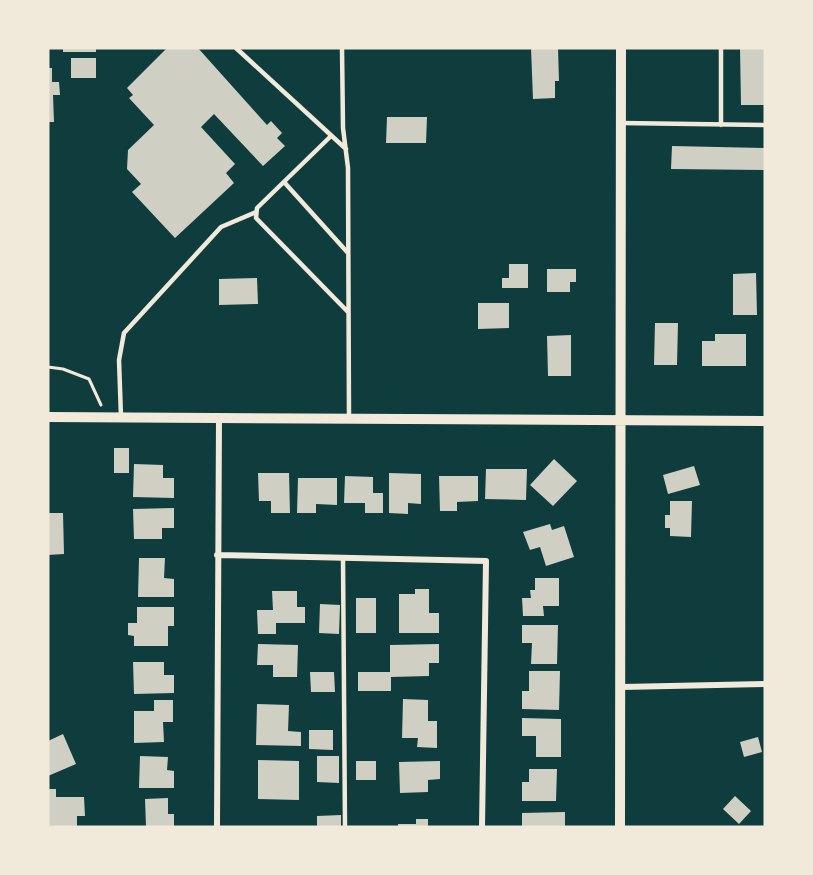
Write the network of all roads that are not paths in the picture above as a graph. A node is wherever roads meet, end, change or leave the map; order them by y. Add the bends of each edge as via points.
1 (236, 48) edge
2 (342, 48) edge
3 (621, 48) edge
4 (721, 48) edge
5 (621, 123) junction
6 (721, 125) junction
7 (765, 125) edge
8 (331, 136) junction
9 (346, 149) junction
10 (284, 182) junction
11 (256, 212) junction
12 (348, 253) junction
13 (348, 312) junction
14 (48, 417) edge
15 (121, 417) junction
16 (219, 418) junction
17 (349, 419) junction
18 (621, 420) junction
19 (765, 422) edge
20 (217, 555) junction
21 (343, 558) junction
22 (765, 684) edge
23 (622, 687) junction
24 (217, 827) edge
25 (345, 827) edge
26 (482, 827) edge
27 (621, 827) edge

1 - 8 lane
2 - 9 lane
3 - 5 street
4 - 6 lane
5 - 6 lane
5 - 18 street
6 - 7 lane
8 - 9 lane
8 - 10 lane
9 - 12 lane
10 - 11 lane
10 - 12 lane
11 - 13 lane via 255,218 261,225
11 - 15 lane via 221,227 124,333 119,360
12 - 13 lane
13 - 17 lane
14 - 15 street
15 - 16 street
16 - 17 street
16 - 20 street
17 - 18 street
18 - 19 street
18 - 23 street
20 - 21 street
20 - 24 street
21 - 25 lane
21 - 26 street via 486,561
22 - 23 street
23 - 27 street

